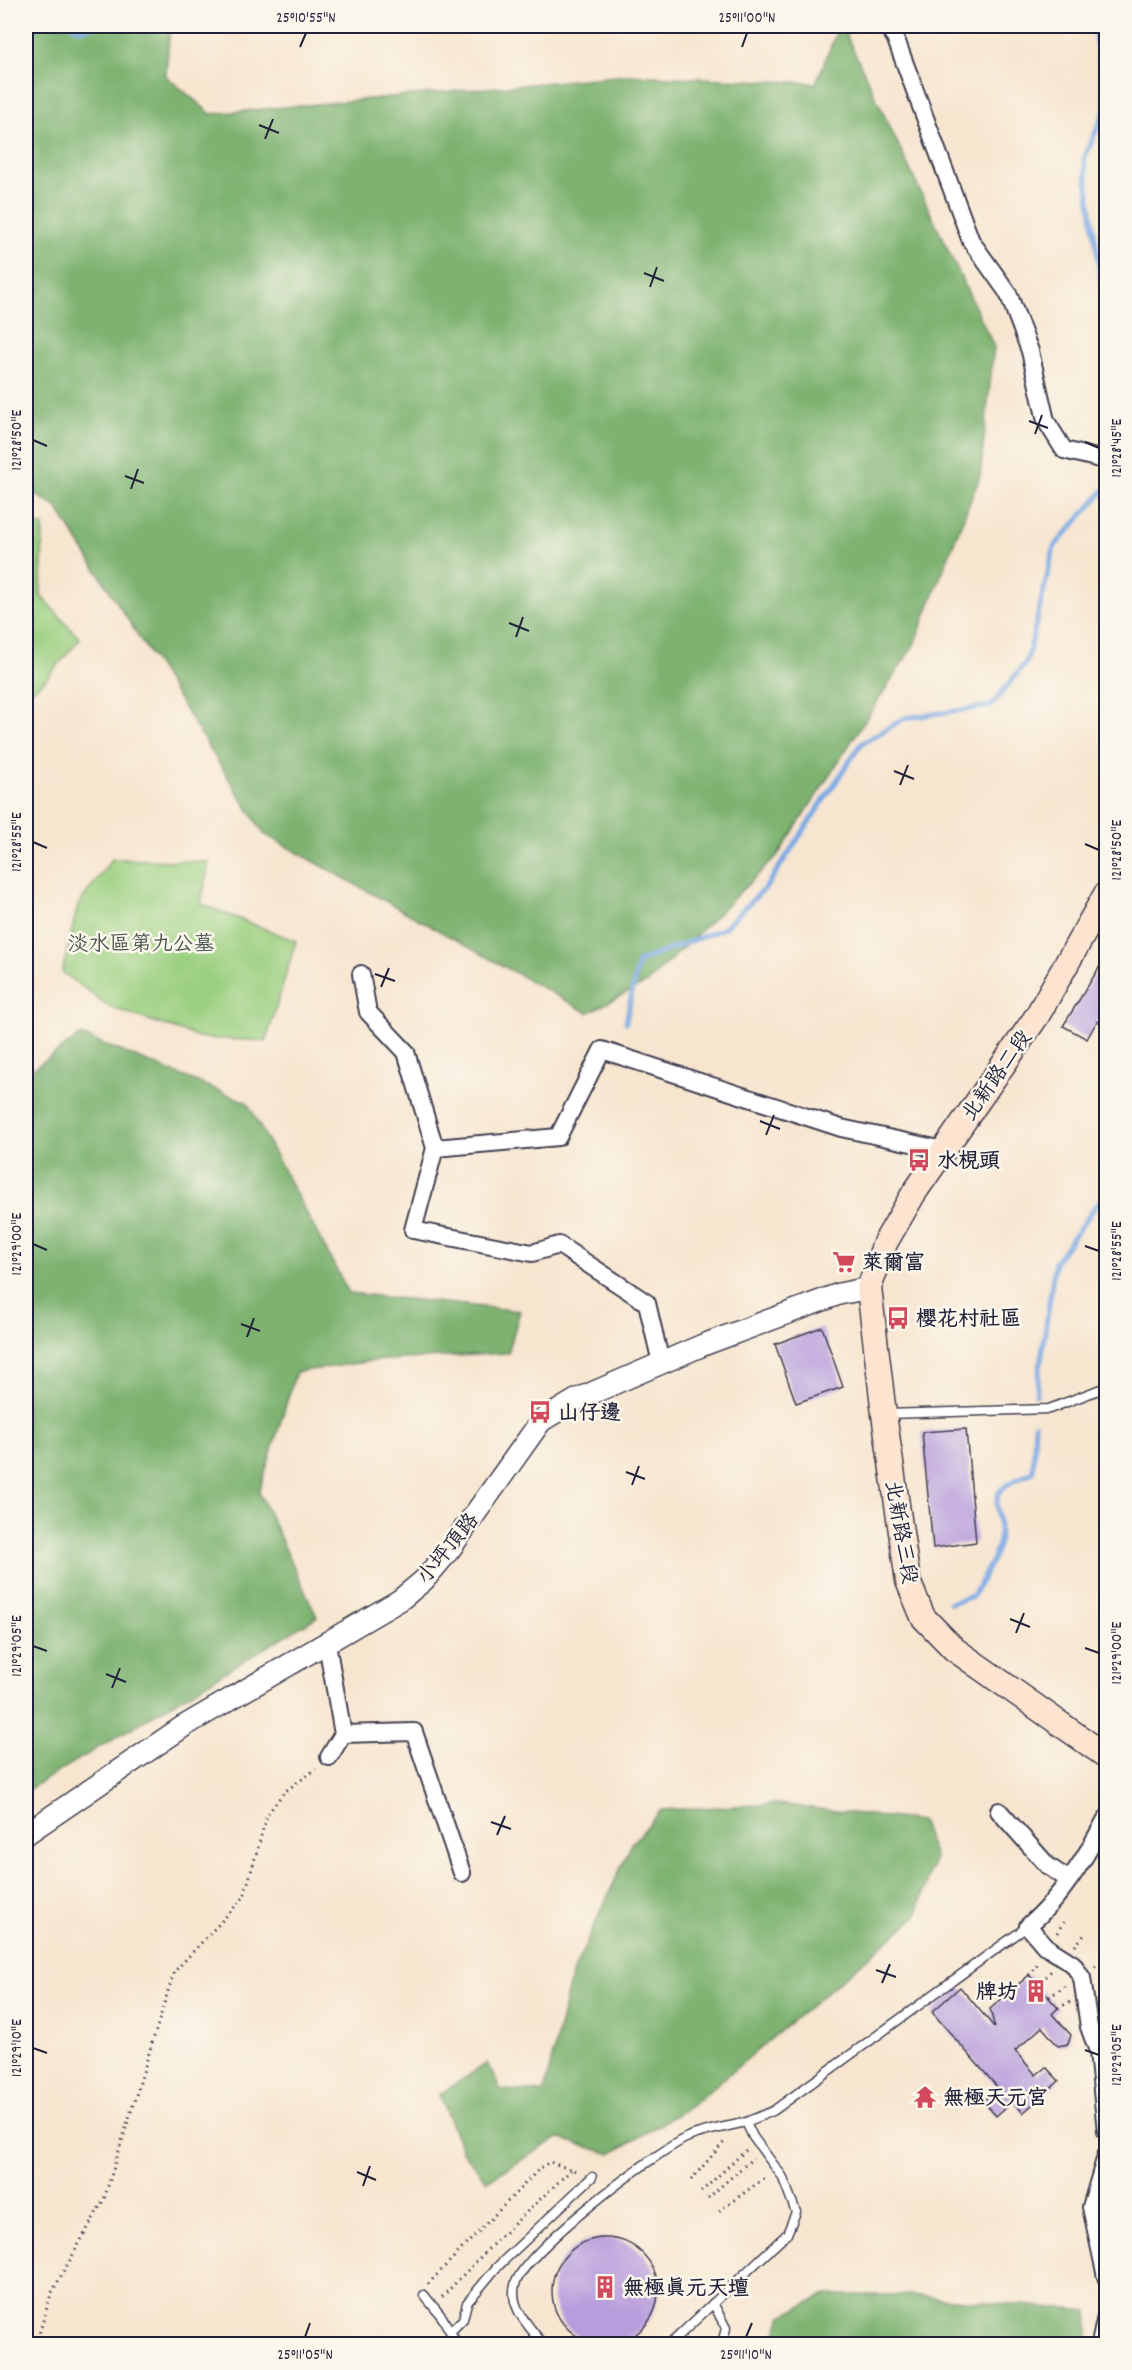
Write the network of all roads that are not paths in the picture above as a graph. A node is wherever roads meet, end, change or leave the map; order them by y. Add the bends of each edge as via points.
1 (887, 26) edge
2 (1103, 459) edge
3 (1107, 894) edge
4 (361, 974) dead end
5 (435, 1148) junction
6 (944, 1150) junction
7 (869, 1288) junction
8 (661, 1364) junction
9 (1107, 1387) edge
10 (884, 1414) junction
11 (327, 1644) junction
12 (343, 1734) junction
13 (1107, 1756) edge
14 (329, 1757) road end
15 (999, 1811) dead end
16 (1107, 1819) edge
17 (26, 1834) edge
18 (462, 1873) dead end
19 (1069, 1880) junction
20 (1028, 1926) junction
21 (1102, 2062) edge
22 (746, 2122) junction
23 (1107, 2131) edge
24 (1107, 2156) edge
25 (592, 2177) dead end
26 (1107, 2277) edge
27 (423, 2295) road end
28 (713, 2303) junction
29 (1107, 2316) edge
30 (451, 2331) junction
31 (457, 2344) edge
32 (543, 2344) edge
33 (670, 2344) edge
34 (722, 2344) edge
35 (1100, 2344) edge

1 - 2 street via 895,37 971,241 1008,293 1030,351 1046,421 1064,450
3 - 6 main road, 北新路二段 via 1037,1016
4 - 5 street via 368,1012 406,1052
5 - 6 street via 558,1137 602,1050 841,1128
5 - 8 street via 413,1230 532,1253 559,1245 647,1304
6 - 7 main road, 北新路二段 via 885,1243
7 - 8 street, 小坪頂路 via 839,1294
7 - 10 main road, 北新路三段
8 - 11 street, 小坪頂路 via 576,1400 541,1421 464,1531 424,1580 400,1600
9 - 10 lane via 1049,1409
10 - 13 main road, 北新路三段 via 908,1581 923,1617 954,1649
11 - 12 street
11 - 17 street, 小坪頂路 via 184,1726
12 - 14 street
12 - 18 street via 414,1732
15 - 19 street via 1048,1866
16 - 19 street
19 - 20 street via 1047,1910
20 - 21 street via 1045,1946 1073,1964 1082,1978 1089,2027
20 - 22 lane via 773,2111
21 - 23 street
22 - 28 lane via 782,2176 796,2212 786,2234
22 - 32 lane via 688,2138 608,2189 525,2265 514,2285 516,2308
24 - 26 street via 1091,2206
25 - 30 lane via 496,2268 467,2303 463,2319
27 - 30 lane
28 - 33 lane
28 - 34 lane via 726,2328
29 - 35 street
30 - 31 lane

